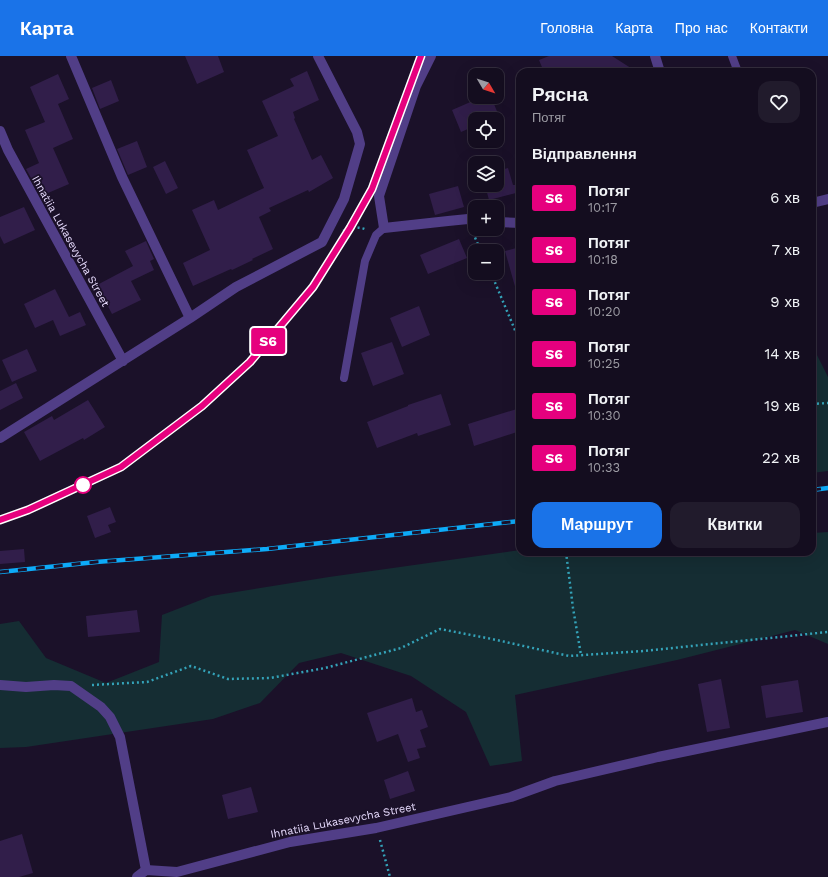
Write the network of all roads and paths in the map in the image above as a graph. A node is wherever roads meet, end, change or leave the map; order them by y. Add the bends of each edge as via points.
1 (71, 56) edge
2 (318, 56) edge
3 (431, 56) edge
4 (655, 56) edge
5 (732, 56) edge
6 (659, 68) edge
7 (736, 68) edge
8 (0, 131) edge
9 (828, 199) edge
10 (816, 202) edge
11 (468, 220) edge
12 (504, 222) edge
13 (516, 223) edge
14 (384, 228) junction
15 (343, 231) dead end
16 (376, 235) junction
17 (493, 280) edge
18 (190, 318) junction
19 (516, 333) edge
20 (123, 361) junction
21 (344, 378) dead end
22 (828, 403) edge
23 (816, 404) edge
24 (0, 438) edge
25 (566, 556) edge
26 (828, 632) edge
27 (581, 655) junction
28 (0, 684) edge
29 (71, 686) junction
30 (828, 722) edge
31 (376, 828) junction
32 (146, 870) junction
33 (168, 874) edge
34 (137, 877) edge
35 (390, 877) edge

1 - 18 street via 122,177
2 - 18 street via 357,132 360,144 344,199 322,242 236,287
3 - 14 street via 416,86 379,196
4 - 6 street
5 - 7 lane
8 - 20 street, Ihnatiia Lukasevycha Street
9 - 10 street
11 - 14 street
12 - 13 street
14 - 16 lane
15 - 16 path via 363,228
16 - 21 lane via 365,261
17 - 19 path
18 - 20 street
20 - 24 street
22 - 23 path
25 - 27 path
26 - 27 path
27 - 29 path via 570,656 440,629 401,648 325,668 270,678 228,679 191,666 147,682
28 - 29 street via 26,687
29 - 32 street via 101,706 120,737
30 - 31 street, Ihnatiia Lukasevycha Street via 555,781 511,797
31 - 33 street, Ihnatiia Lukasevycha Street via 290,842
31 - 35 path
32 - 33 street, Ihnatiia Lukasevycha Street
32 - 34 street

